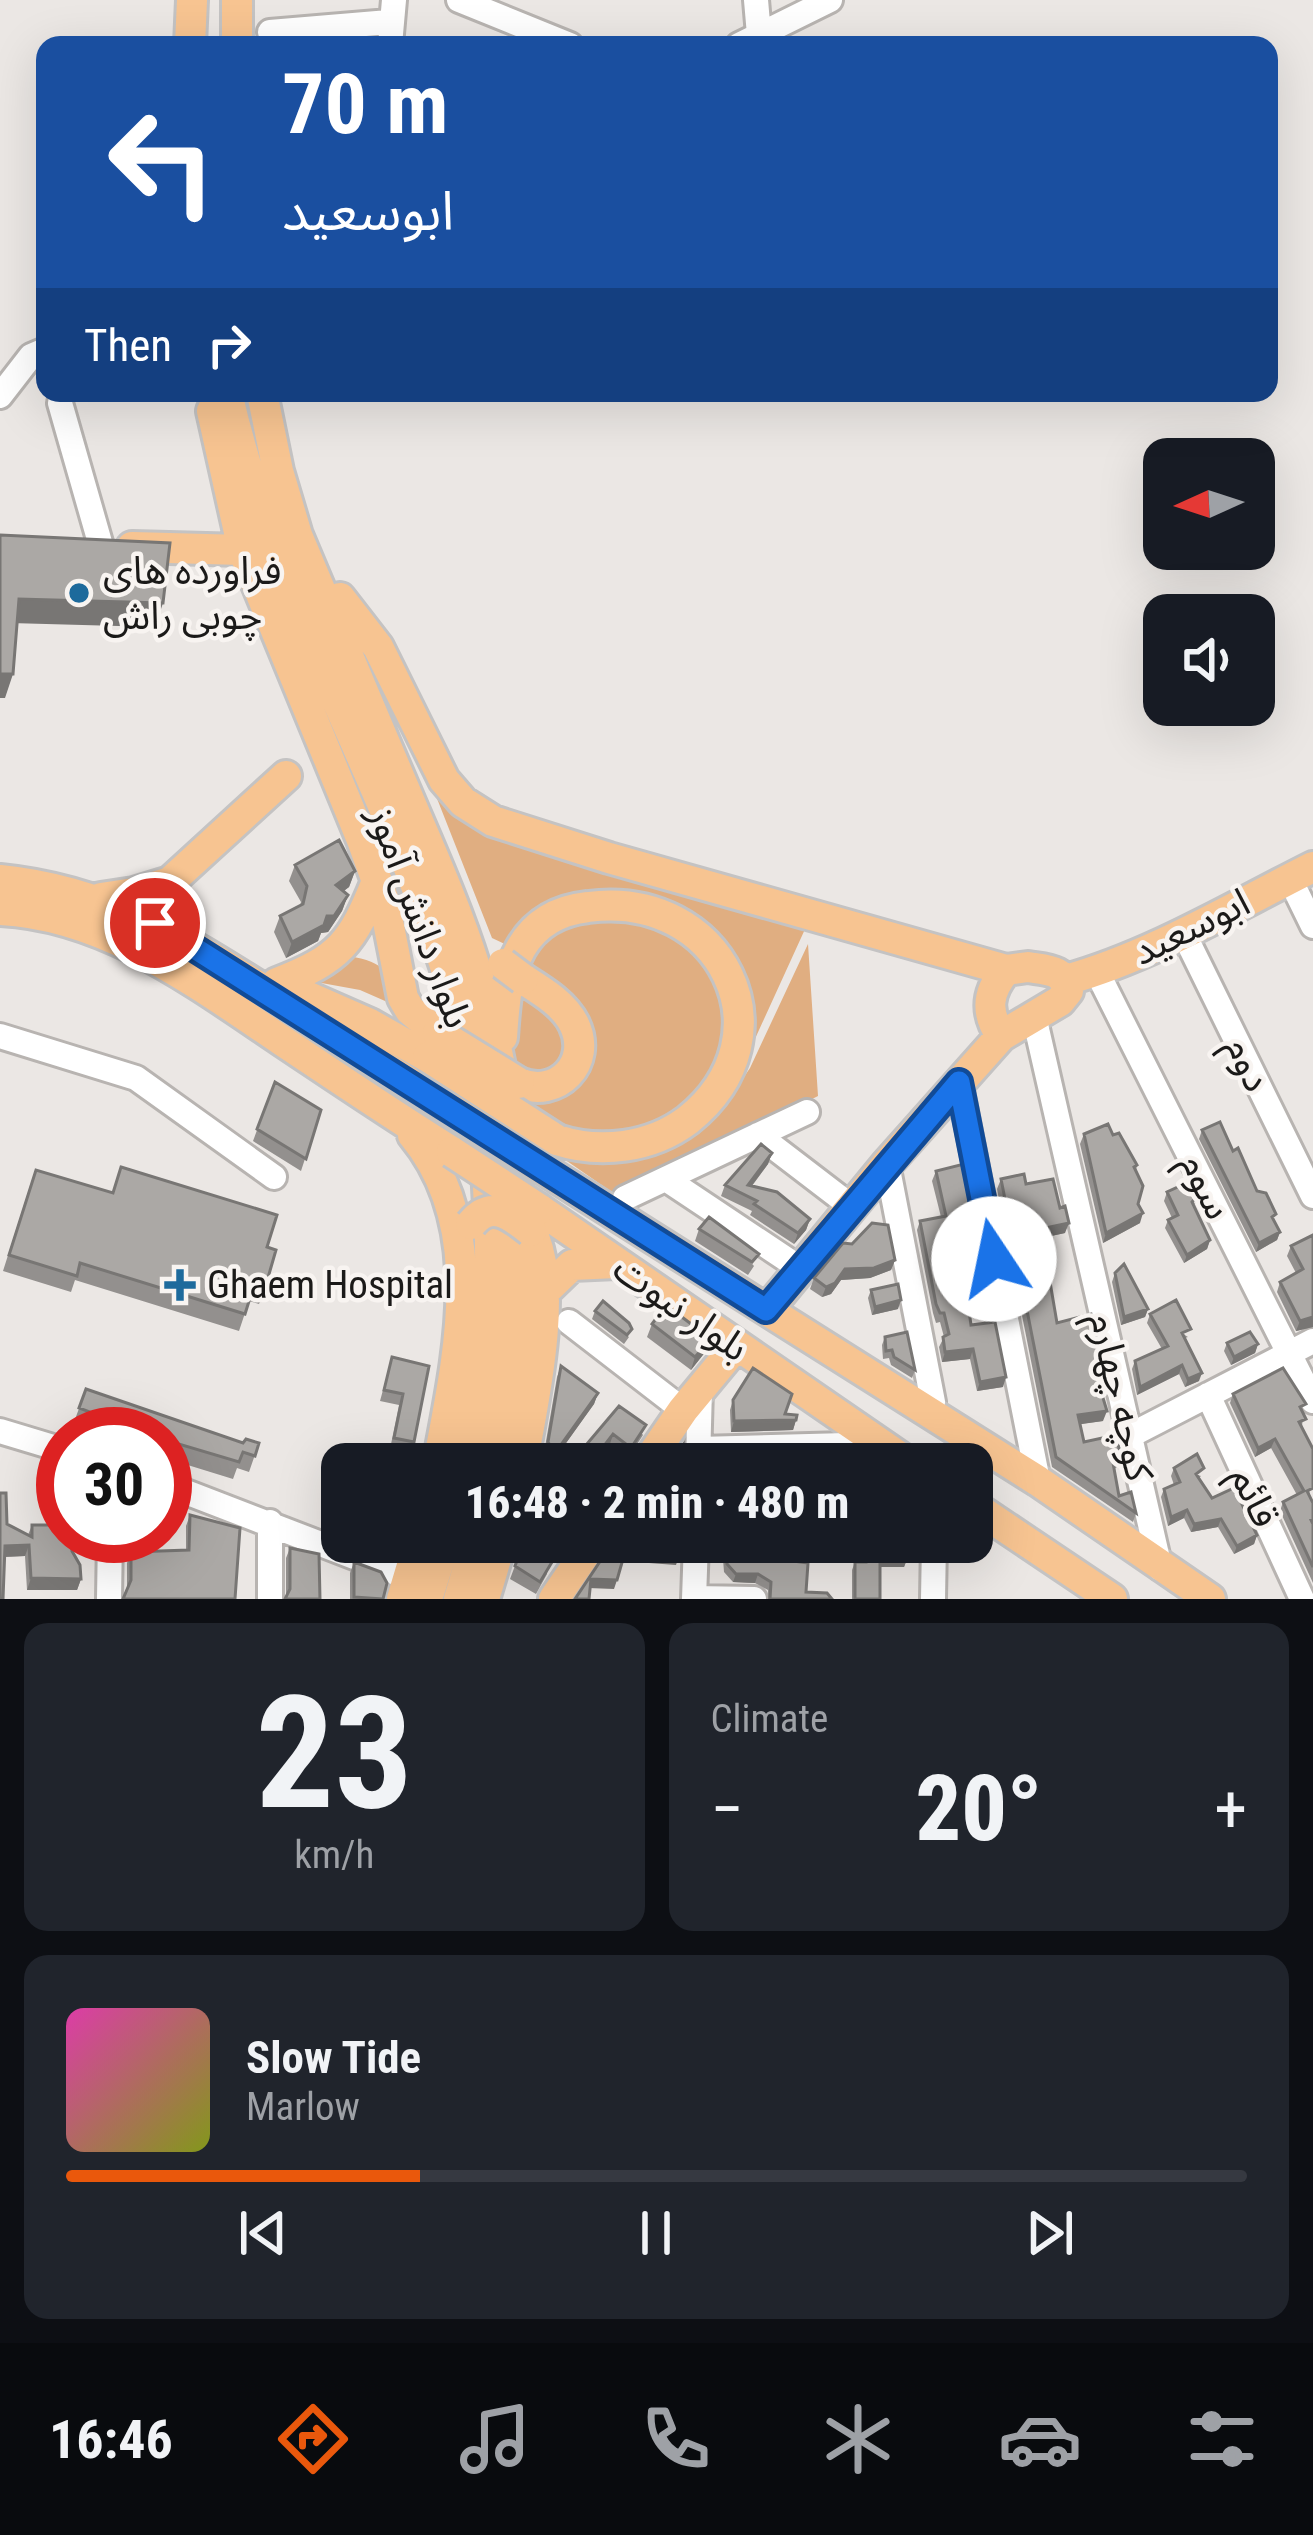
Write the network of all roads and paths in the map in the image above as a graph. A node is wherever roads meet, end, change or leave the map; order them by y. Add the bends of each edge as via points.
1 (192, 0) edge
2 (237, 0) edge
3 (459, 0) edge
4 (756, 0) edge
5 (830, 0) edge
6 (391, 22) edge
7 (270, 32) dead end
8 (190, 36) edge
9 (237, 36) edge
10 (548, 36) edge
11 (750, 36) edge
12 (757, 36) edge
13 (36, 354) edge
14 (0, 396) edge
15 (212, 402) edge
16 (230, 402) edge
17 (266, 402) edge
18 (267, 402) edge
19 (60, 404) dead end
20 (61, 545) edge
21 (101, 546) junction
22 (243, 550) junction
23 (340, 598) junction
24 (286, 776) dead end
25 (1302, 873) edge
26 (0, 880) edge
27 (377, 881) junction
28 (95, 898) junction
29 (0, 910) edge
30 (1313, 926) edge
31 (1183, 932) junction
32 (229, 968) junction
33 (1006, 970) junction
34 (1097, 971) junction
35 (1066, 980) junction
36 (277, 983) junction
37 (1034, 1016) junction
38 (0, 1036) edge
39 (1001, 1036) junction
40 (433, 1045) junction
41 (510, 1081) junction
42 (959, 1082) junction
43 (807, 1112) dead end
44 (398, 1118) junction
45 (758, 1136) junction
46 (887, 1164) junction
47 (274, 1177) dead end
48 (666, 1179) junction
49 (1313, 1196) edge
50 (625, 1198) dead end
51 (852, 1208) junction
52 (535, 1220) junction
53 (466, 1238) junction
54 (616, 1263) junction
55 (801, 1269) junction
56 (543, 1293) junction
57 (766, 1310) junction
58 (569, 1322) dead end
59 (736, 1346) junction
60 (1302, 1346) edge
61 (1208, 1395) junction
62 (692, 1399) junction
63 (1313, 1401) edge
64 (933, 1402) dead end
65 (0, 1431) edge
66 (861, 1432) junction
67 (1130, 1436) junction
68 (36, 1442) edge
69 (442, 1443) edge
70 (471, 1443) edge
71 (501, 1443) edge
72 (526, 1443) edge
73 (661, 1443) edge
74 (697, 1443) edge
75 (849, 1443) edge
76 (878, 1443) edge
77 (1038, 1481) junction
78 (192, 1494) edge
79 (993, 1519) edge
80 (270, 1522) junction
81 (110, 1563) edge
82 (431, 1563) edge
83 (470, 1563) edge
84 (495, 1563) edge
85 (579, 1563) edge
86 (695, 1563) edge
87 (934, 1563) edge
88 (1160, 1568) junction
89 (412, 1592) edge
90 (109, 1599) edge
91 (270, 1599) edge
92 (459, 1599) edge
93 (484, 1599) edge
94 (554, 1599) edge
95 (694, 1599) edge
96 (754, 1599) edge
97 (933, 1599) edge
98 (1112, 1599) edge
99 (1210, 1599) edge
100 (1302, 1599) edge

1 - 8 main road
2 - 9 main road
3 - 10 street
4 - 11 street
5 - 12 street
6 - 7 street
13 - 14 street
15 - 22 main road
16 - 70 main road, بلوار دانش آموز via 271,543 463,1028 487,1191 489,1273
17 - 41 main road, بلوار دانش آموز via 297,536 462,927
18 - 23 main road
19 - 21 street
20 - 21 main road
21 - 22 main road
22 - 27 main road
23 - 33 main road via 378,647 444,780 493,821
23 - 41 main road via 487,949 565,1010 580,1042 566,1079 541,1088
24 - 28 main road via 170,882
25 - 30 street
25 - 31 main road, ابوسعید
26 - 28 main road
27 - 36 main road via 343,947 320,967
27 - 40 main road via 403,998
28 - 32 main road
29 - 44 main road, بلوار نبوت via 39,912 148,956
31 - 34 main road, ابوسعید
31 - 49 street, دوم
32 - 36 main road
32 - 57 main road, بلوار نبوت, bridge
33 - 35 main road via 1057,971
33 - 39 main road via 989,1008
34 - 35 main road, ابوسعید
34 - 60 street, سوم
35 - 37 main road via 1060,1000
36 - 40 main road
37 - 39 main road
37 - 67 street, کوچه چهارم
38 - 47 street via 136,1078
39 - 42 main road
40 - 41 main road, bridge
40 - 41 main road, bridge via 557,1140 592,1149 633,1144 704,1107 730,1062 737,1014 728,976 706,940 681,922 628,905 575,908 546,920 522,946 507,986
41 - 71 main road, بلوار دانش آموز via 520,1266
42 - 46 main road
42 - 77 street
43 - 45 street
44 - 52 main road, بلوار نبوت, bridge
44 - 53 main road via 444,1184
45 - 48 street
45 - 51 street
46 - 51 main road
46 - 64 street
48 - 50 street
48 - 55 street
51 - 55 main road
52 - 53 main road, bridge via 494,1209 480,1213
52 - 54 main road, بلوار نبوت
52 - 56 main road
53 - 69 main road
54 - 56 main road via 572,1265
54 - 59 main road, بلوار نبوت
55 - 57 main road
56 - 72 main road
57 - 77 main road, بلوار نبوت
58 - 62 street
59 - 62 main road
59 - 66 main road, بلوار نبوت
60 - 61 street
60 - 63 street, سوم
61 - 67 street
61 - 100 street, قائم
62 - 73 main road
62 - 74 street
65 - 68 street
66 - 75 street
66 - 76 main road, بلوار نبوت
67 - 88 street, کوچه چهارم
77 - 88 main road, بلوار نبوت
78 - 80 street
79 - 98 main road
80 - 89 street
80 - 91 street
81 - 90 street
82 - 89 main road
83 - 92 main road
84 - 93 main road
85 - 94 main road
86 - 95 street
87 - 97 street
88 - 99 main road, بلوار نبوت
95 - 96 street

